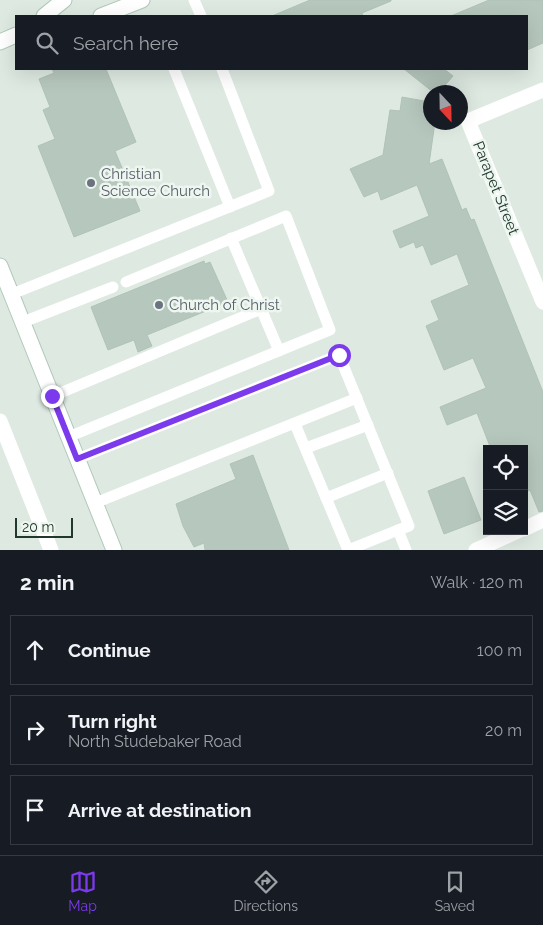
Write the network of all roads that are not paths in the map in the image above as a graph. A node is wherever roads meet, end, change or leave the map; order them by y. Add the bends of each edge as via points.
1 (64, 0) edge
2 (142, 0) edge
3 (194, 0) edge
4 (45, 15) edge
5 (104, 15) edge
6 (199, 15) edge
7 (15, 35) edge
8 (0, 42) edge
9 (174, 70) edge
10 (222, 70) edge
11 (543, 90) edge
12 (230, 207) junction
13 (232, 238) junction
14 (0, 266) edge
15 (126, 282) dead end
16 (113, 287) dead end
17 (12, 294) junction
18 (543, 302) edge
19 (261, 309) junction
20 (23, 322) junction
21 (279, 351) junction
22 (52, 396) junction
23 (356, 398) junction
24 (0, 421) edge
25 (295, 424) junction
26 (368, 424) junction
27 (68, 437) junction
28 (306, 448) junction
29 (77, 459) junction
30 (388, 473) junction
31 (326, 498) junction
32 (95, 504) junction
33 (543, 520) edge
34 (528, 527) edge
35 (398, 530) junction
36 (509, 535) edge
37 (51, 550) edge
38 (114, 550) edge
39 (348, 550) edge
40 (406, 550) edge
41 (476, 550) edge

1 - 4 street
2 - 5 street
3 - 6 lane
7 - 8 street
9 - 12 lane
10 - 12 lane via 269,191
11 - 18 street, Parapet Street via 468,121
12 - 17 lane
13 - 15 lane
13 - 19 lane
13 - 21 lane via 286,216 330,330
14 - 17 street
16 - 20 lane
17 - 20 street
19 - 21 lane
19 - 22 lane
20 - 22 street
21 - 27 lane
22 - 27 street
23 - 25 lane
23 - 26 lane
23 - 29 lane via 339,355
24 - 37 street
25 - 28 lane
25 - 32 lane
26 - 28 lane
26 - 30 lane
27 - 29 street
28 - 31 lane
29 - 32 street
30 - 31 lane
30 - 35 lane via 409,526
31 - 39 lane
32 - 38 street
33 - 34 street
35 - 39 lane
35 - 40 lane
36 - 41 street

